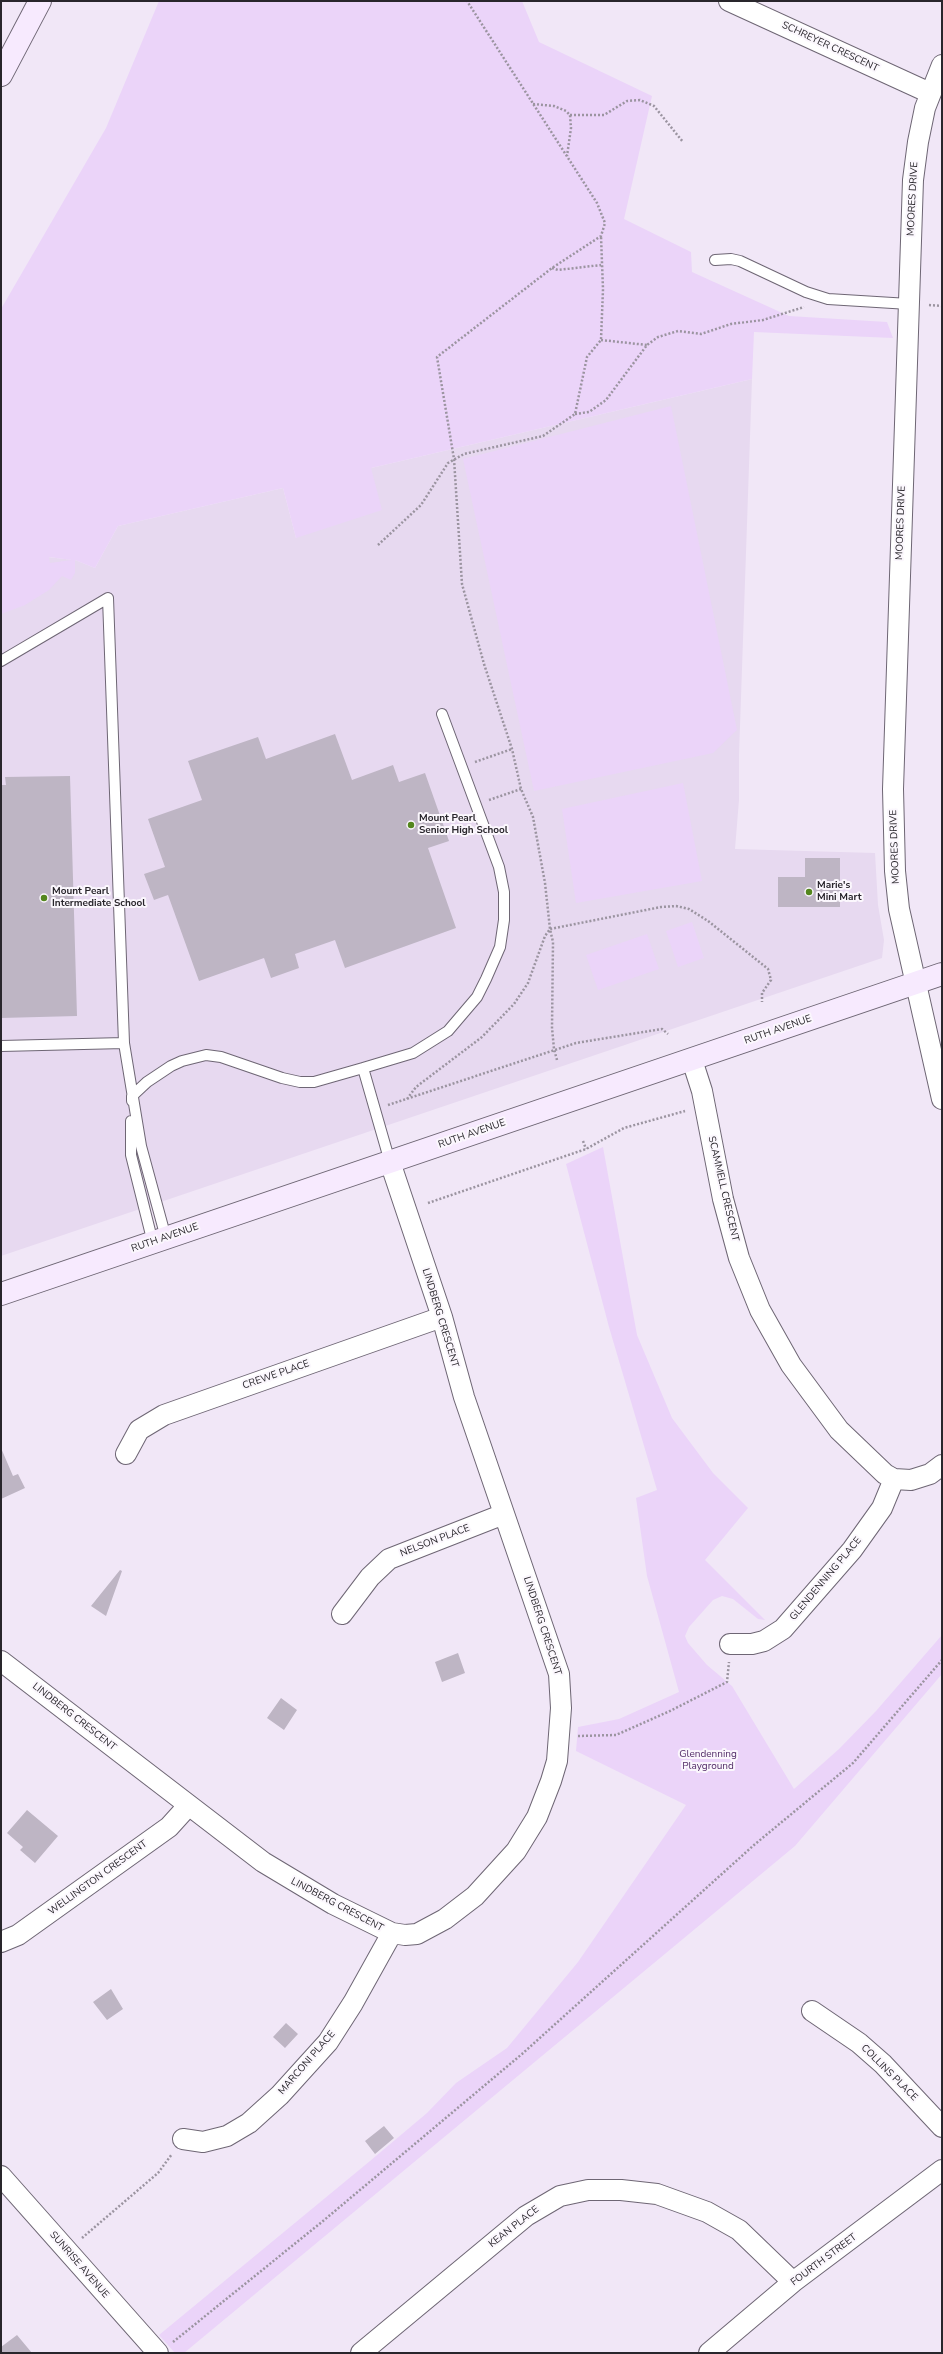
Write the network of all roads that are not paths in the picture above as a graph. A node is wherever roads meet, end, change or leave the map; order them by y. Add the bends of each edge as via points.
1 (40, 1) edge
2 (729, 1) edge
3 (942, 65) edge
4 (1, 75) edge
5 (930, 93) junction
6 (715, 260) dead end
7 (917, 304) junction
8 (1, 661) edge
9 (442, 714) dead end
10 (942, 974) edge
11 (916, 983) junction
12 (124, 1043) junction
13 (1, 1046) edge
14 (692, 1060) junction
15 (363, 1068) junction
16 (132, 1096) junction
17 (942, 1099) edge
18 (390, 1162) junction
19 (160, 1240) junction
20 (1, 1294) edge
21 (442, 1317) junction
22 (126, 1454) dead end
23 (942, 1466) edge
24 (894, 1479) junction
25 (504, 1514) junction
26 (342, 1614) dead end
27 (730, 1644) road end
28 (1, 1661) edge
29 (188, 1806) junction
30 (392, 1934) junction
31 (1, 1942) edge
32 (812, 2011) dead end
33 (942, 2127) edge
34 (183, 2139) road end
35 (942, 2170) edge
36 (1, 2176) edge
37 (793, 2282) junction
38 (164, 2349) edge
39 (361, 2353) edge
40 (709, 2353) edge

1 - 4 main road
2 - 5 street, SCHREYER CRESCENT
3 - 5 street, MOORES DRIVE
5 - 7 street, MOORES DRIVE via 915,160
6 - 7 lane via 731,258 740,261 817,297
7 - 11 street, MOORES DRIVE via 893,748 893,822 899,909
8 - 12 lane via 108,598
9 - 15 lane via 500,867 504,908 500,946 477,997 448,1031 413,1053
10 - 11 main road, RUTH AVENUE
11 - 14 main road, RUTH AVENUE
11 - 17 street
12 - 13 lane
12 - 16 lane
14 - 18 main road, RUTH AVENUE
14 - 24 street, SCAMMELL CRESCENT via 702,1091 731,1230 760,1310 791,1365 824,1413 854,1445
15 - 16 lane via 329,1079 300,1082 221,1057 206,1056 171,1066
15 - 18 lane
16 - 19 lane via 131,1155
18 - 19 main road, RUTH AVENUE
18 - 21 street, LINDBERG CRESCENT
19 - 20 main road, RUTH AVENUE
21 - 22 street, CREWE PLACE via 164,1415 139,1430
21 - 25 street, LINDBERG CRESCENT via 464,1397
23 - 24 street via 921,1478
24 - 27 street, GLENDENNING PLACE via 885,1503 856,1544 784,1629 764,1641
25 - 26 street, NELSON PLACE via 389,1559 370,1577
25 - 30 street, LINDBERG CRESCENT via 559,1674 559,1739 551,1781 537,1817 520,1846 475,1896 417,1934
28 - 29 street, LINDBERG CRESCENT
29 - 30 street, LINDBERG CRESCENT via 285,1877
29 - 31 street, WELLINGTON CRESCENT via 169,1827 18,1935
30 - 34 street, MARCONI PLACE via 328,2042 280,2095 249,2123 227,2136 203,2142
32 - 33 street, COLLINS PLACE via 871,2053
35 - 37 street, FOURTH STREET
36 - 38 street, SUNRISE AVENUE via 67,2252
37 - 39 street, KEAN PLACE via 740,2230 707,2212 657,2194 588,2190 560,2196 526,2216
37 - 40 street, FOURTH STREET

